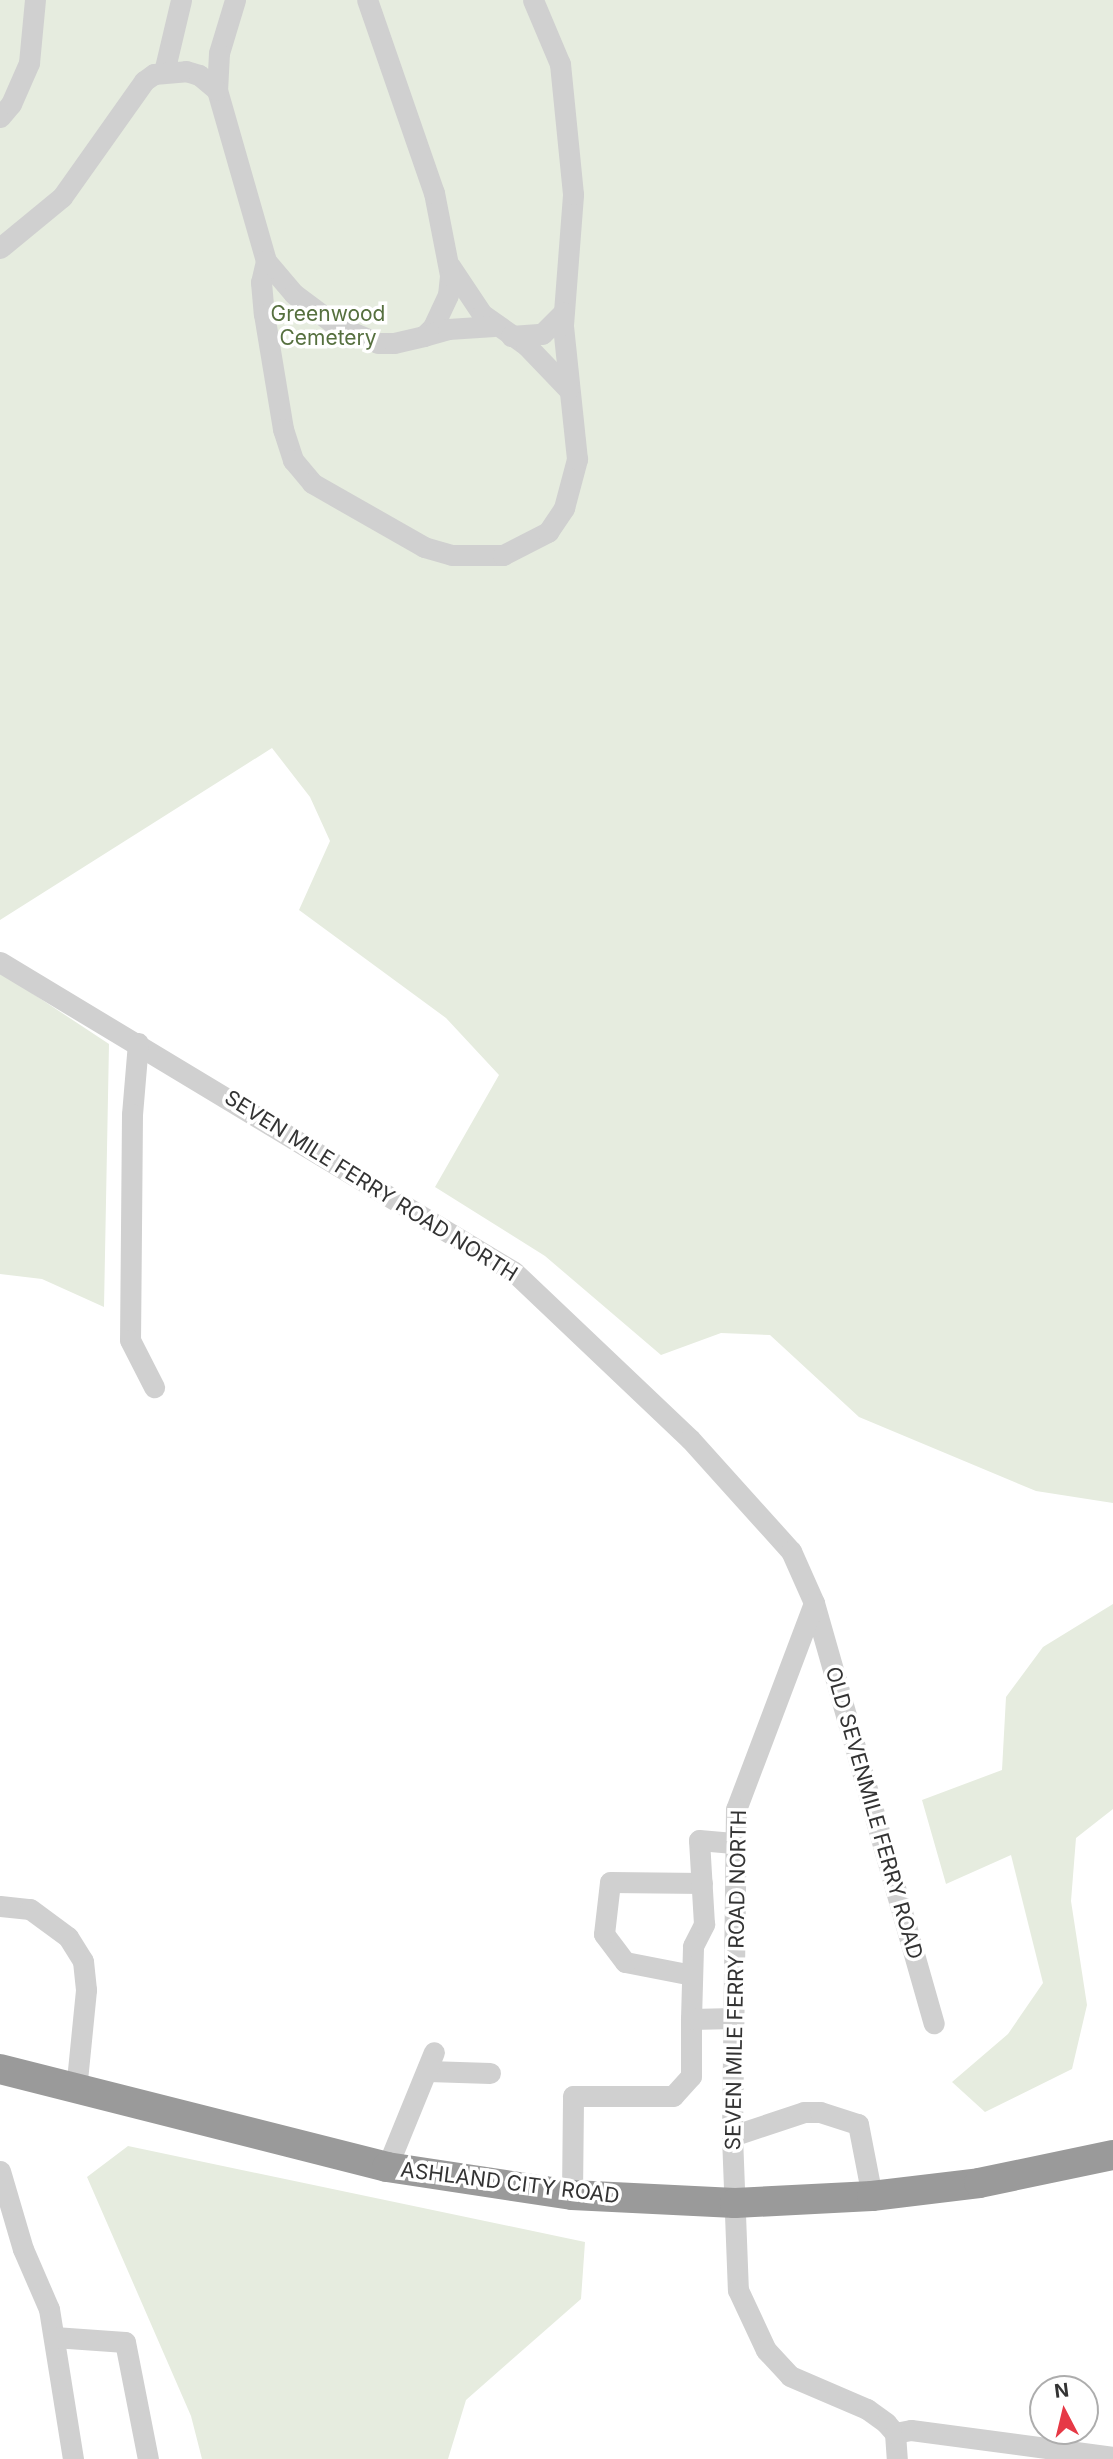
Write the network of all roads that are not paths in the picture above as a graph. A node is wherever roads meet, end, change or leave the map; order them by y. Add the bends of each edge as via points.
1 (181, 0) edge
2 (225, 0) edge
3 (235, 0) edge
4 (351, 0) edge
5 (533, 0) edge
6 (39, 6) edge
7 (369, 6) edge
8 (164, 72) junction
9 (217, 90) junction
10 (0, 117) edge
11 (0, 248) edge
12 (266, 261) junction
13 (448, 261) junction
14 (564, 313) junction
15 (502, 331) junction
16 (424, 336) junction
17 (568, 389) junction
18 (0, 962) edge
19 (138, 1043) junction
20 (154, 1387) dead end
21 (814, 1603) junction
22 (736, 1843) junction
23 (702, 1883) junction
24 (0, 1906) edge
25 (692, 1975) junction
26 (733, 2018) junction
27 (691, 2019) junction
28 (934, 2023) dead end
29 (0, 2069) edge
30 (490, 2073) dead end
31 (76, 2090) junction
32 (732, 2136) junction
33 (1113, 2155) edge
34 (387, 2167) junction
35 (0, 2171) edge
36 (572, 2195) junction
37 (872, 2196) junction
38 (735, 2203) junction
39 (54, 2337) junction
40 (895, 2433) junction
41 (1113, 2457) edge
42 (73, 2459) edge
43 (148, 2459) edge
44 (897, 2459) edge

1 - 8 street
2 - 3 street
3 - 9 street via 219,53
4 - 7 street
5 - 14 street via 560,64 567,108 572,194
6 - 10 street via 22,84
7 - 13 street via 434,193
8 - 9 street via 199,75
8 - 11 street via 144,81 133,94 62,197
9 - 12 street
12 - 16 street via 294,293 359,336 394,344
12 - 17 street via 261,282 264,314 283,429 293,460 312,483 424,547 476,558 522,548 548,532 574,481 576,438
13 - 15 street
13 - 16 street via 448,295 442,314
14 - 15 street via 542,334
14 - 17 street
15 - 16 street
15 - 17 street via 526,345
18 - 19 street, SEVEN MILE FERRY ROAD NORTH
19 - 20 street via 132,1114 130,1340
19 - 21 street, SEVEN MILE FERRY ROAD NORTH via 514,1272 690,1439 791,1551
21 - 22 street, SEVEN MILE FERRY ROAD NORTH via 736,1809
21 - 28 street, OLD SEVENMILE FERRY ROAD
22 - 23 street via 699,1840
22 - 26 street, SEVEN MILE FERRY ROAD NORTH
23 - 25 street via 704,1924 693,1946
23 - 25 street via 610,1882 604,1934 625,1962
24 - 31 street via 30,1909 68,1937 83,1961 86,1990
25 - 27 street
26 - 27 street
26 - 32 street, SEVEN MILE FERRY ROAD NORTH
27 - 36 street via 691,2076 673,2096 573,2096
29 - 31 highway, ASHLAND CITY ROAD
30 - 34 street via 431,2061
31 - 34 highway, ASHLAND CITY ROAD
32 - 37 street via 804,2112 858,2124
32 - 38 street, SEVEN MILE FERRY ROAD NORTH
33 - 37 highway, ASHLAND CITY ROAD via 979,2183
34 - 36 highway, ASHLAND CITY ROAD
35 - 39 street via 23,2249 49,2309
36 - 38 highway, ASHLAND CITY ROAD
37 - 38 highway, ASHLAND CITY ROAD
38 - 40 street, SEVEN MILE FERRY ROAD NORTH via 738,2290 766,2350 790,2376 867,2409
39 - 42 street
39 - 43 street via 125,2342
40 - 41 street via 911,2430
40 - 44 street

